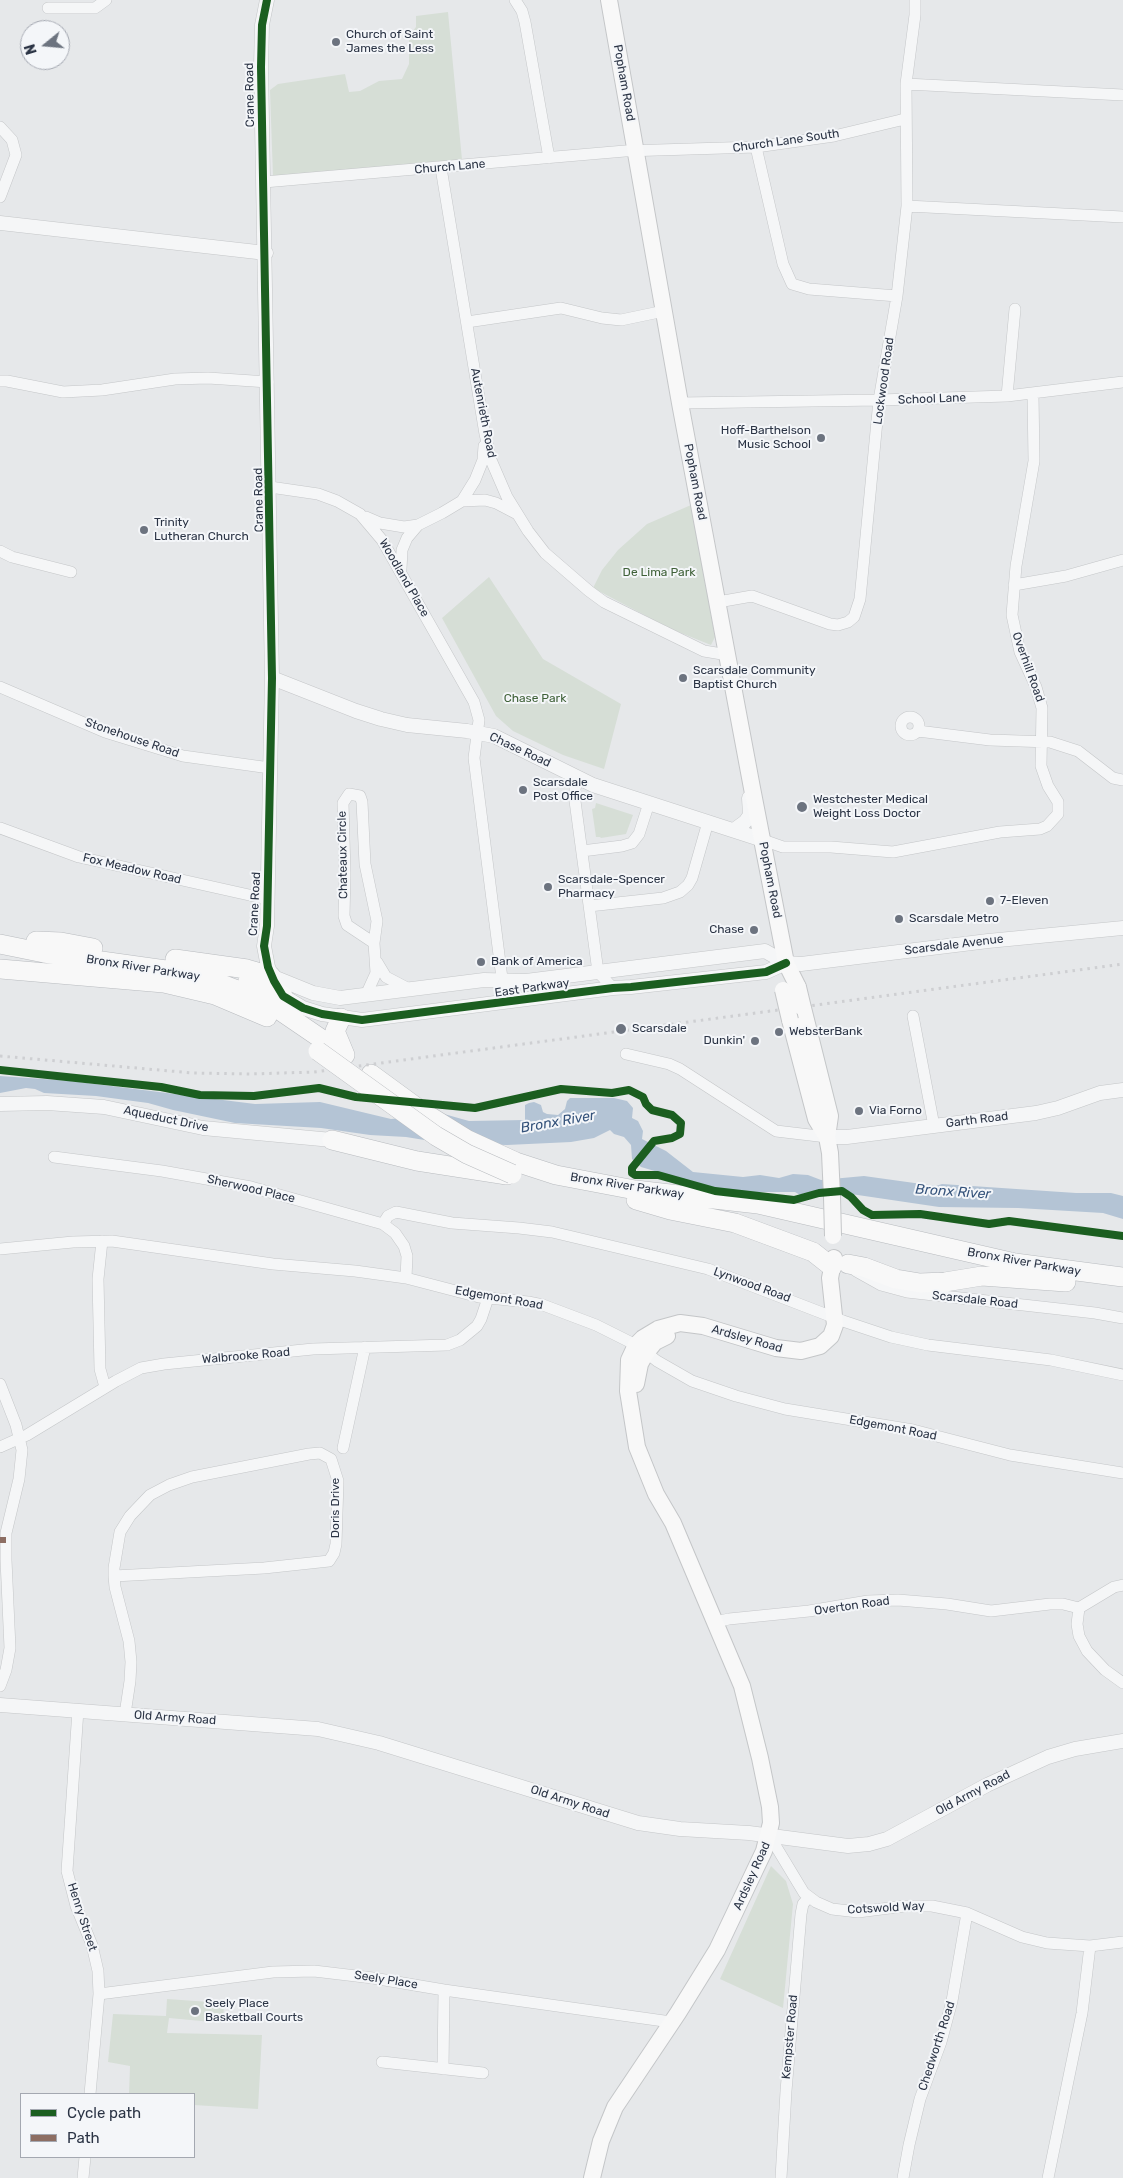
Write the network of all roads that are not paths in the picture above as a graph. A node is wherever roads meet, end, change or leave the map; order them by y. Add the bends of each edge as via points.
1 (106, 0) edge
2 (267, 0) edge
3 (515, 0) edge
4 (609, 0) edge
5 (914, 0) edge
6 (48, 8) dead end
7 (906, 84) junction
8 (1123, 95) edge
9 (905, 120) junction
10 (0, 127) edge
11 (756, 148) junction
12 (636, 151) junction
13 (549, 158) junction
14 (441, 168) junction
15 (264, 182) junction
16 (0, 197) edge
17 (907, 206) junction
18 (1123, 217) edge
19 (0, 223) edge
20 (266, 253) junction
21 (897, 296) junction
22 (1016, 309) dead end
23 (664, 311) junction
24 (467, 322) junction
25 (0, 381) edge
26 (268, 382) junction
27 (1123, 382) edge
28 (1033, 394) junction
29 (1006, 396) junction
30 (879, 400) junction
31 (680, 403) junction
32 (485, 434) junction
33 (270, 487) junction
34 (462, 501) junction
35 (360, 514) junction
36 (517, 515) junction
37 (418, 526) junction
38 (0, 551) edge
39 (1123, 560) edge
40 (401, 571) junction
41 (71, 572) dead end
42 (1014, 585) junction
43 (718, 602) junction
44 (728, 655) junction
45 (272, 678) junction
46 (0, 687) edge
47 (918, 731) dead end
48 (478, 732) junction
49 (1042, 742) junction
50 (270, 768) junction
51 (750, 778) junction
52 (579, 779) junction
53 (1123, 780) edge
54 (649, 803) junction
55 (708, 822) junction
56 (0, 828) edge
57 (734, 830) junction
58 (763, 840) junction
59 (582, 851) junction
60 (267, 899) junction
61 (589, 906) junction
62 (1123, 928) edge
63 (374, 943) junction
64 (0, 944) edge
65 (84, 947) junction
66 (44, 953) junction
67 (712, 957) junction
68 (376, 960) junction
69 (786, 963) junction
70 (0, 968) edge
71 (592, 973) junction
72 (710, 979) junction
73 (502, 981) junction
74 (280, 985) junction
75 (613, 988) junction
76 (408, 989) junction
77 (590, 991) junction
78 (355, 996) junction
79 (505, 1002) junction
80 (913, 1016) dead end
81 (348, 1019) junction
82 (342, 1051) junction
83 (626, 1054) dead end
84 (1123, 1090) edge
85 (0, 1104) edge
86 (934, 1126) junction
87 (827, 1137) junction
88 (332, 1140) joint
89 (54, 1157) dead end
90 (517, 1171) junction
91 (636, 1200) junction
92 (383, 1224) junction
93 (102, 1241) junction
94 (0, 1249) edge
95 (838, 1263) junction
96 (406, 1278) junction
97 (1123, 1278) edge
98 (1067, 1282) junction
99 (1123, 1291) edge
100 (488, 1298) junction
101 (1123, 1318) edge
102 (839, 1319) junction
103 (365, 1347) junction
104 (641, 1349) junction
105 (1123, 1375) edge
106 (0, 1384) edge
107 (105, 1388) junction
108 (20, 1438) junction
109 (0, 1447) edge
110 (343, 1448) dead end
111 (1120, 1469) edge
112 (3, 1540) edge
113 (114, 1576) junction
114 (1123, 1585) edge
115 (4, 1600) edge
116 (1079, 1608) junction
117 (715, 1622) junction
118 (1123, 1683) edge
119 (0, 1686) edge
120 (0, 1705) edge
121 (78, 1710) junction
122 (125, 1714) junction
123 (1123, 1741) edge
124 (769, 1835) junction
125 (809, 1897) junction
126 (967, 1913) junction
127 (1123, 1942) edge
128 (1090, 1946) junction
129 (444, 1990) junction
130 (99, 1994) junction
131 (671, 2022) junction
132 (382, 2062) dead end
133 (443, 2069) junction
134 (483, 2073) dead end
135 (90, 2093) edge
136 (85, 2158) edge
137 (83, 2178) edge
138 (592, 2178) edge
139 (780, 2178) edge
140 (904, 2178) edge
141 (1048, 2178) edge

1 - 6 street via 95,8
2 - 15 street, Crane Road via 260,49
3 - 13 street via 525,22
4 - 12 main road, Popham Road
5 - 7 street, Lockwood Road
7 - 8 street
7 - 9 street, Lockwood Road
9 - 11 street, Church Lane South
9 - 17 street, Lockwood Road
10 - 16 street via 12,140 16,155
11 - 12 street, Church Lane South
11 - 21 street via 783,264 792,284 809,289
12 - 13 street, Church Lane
12 - 23 main road, Popham Road
13 - 14 street, Church Lane
14 - 15 street, Church Lane
14 - 24 street, Autenrieth Road
15 - 20 street, Crane Road
17 - 18 street
17 - 21 street, Lockwood Road
19 - 20 street
20 - 26 street, Crane Road
21 - 30 street, Lockwood Road
22 - 29 street
23 - 24 street via 621,320 561,308
23 - 31 main road, Popham Road
24 - 32 street, Autenrieth Road
25 - 26 street via 63,392 102,390 175,379
26 - 33 street, Crane Road
27 - 28 street, School Lane
28 - 29 street, School Lane
28 - 42 street, Overhill Road via 1034,460
29 - 30 street, School Lane
30 - 31 street, School Lane
30 - 43 street, Lockwood Road via 860,599 854,617 838,626 752,596
31 - 43 main road, Popham Road
32 - 34 street via 483,460
32 - 36 street, Autenrieth Road via 491,460
33 - 35 street, Woodland Place via 318,494
33 - 45 street, Crane Road
34 - 36 street via 485,500
34 - 37 street
35 - 37 street via 388,526
35 - 40 street, Woodland Place via 382,540
36 - 44 street, Autenrieth Road via 551,558 604,602 704,651
37 - 40 street via 402,550
38 - 41 street
39 - 42 street via 1066,576
40 - 48 street, Woodland Place via 474,702 479,716
42 - 49 street, Overhill Road via 1013,626 1041,702
43 - 44 main road, Popham Road
44 - 51 main road, Popham Road
45 - 48 street, Chase Road via 381,719
45 - 50 street, Crane Road
46 - 50 street, Stonehouse Road via 105,732 183,756
47 - 49 street via 952,737
48 - 52 street, Chase Road via 500,739
48 - 73 street, Woodland Place via 474,758
49 - 53 street via 1078,751 1112,778
49 - 58 street, Overhill Road via 1043,775 1059,806 1053,820 1040,828 892,852 783,847
50 - 60 street, Crane Road
51 - 57 street via 750,815
51 - 58 main road, Popham Road
52 - 54 street, Chase Road
52 - 59 street via 575,801
54 - 55 street, Chase Road
54 - 59 street via 639,834 632,843
55 - 57 street, Chase Road
55 - 61 street via 692,878 680,892 663,898
56 - 60 street, Fox Meadow Road via 79,857
57 - 58 street, Chase Road
58 - 69 main road, Popham Road
59 - 61 street
60 - 74 street, Crane Road via 264,946
61 - 71 street
62 - 69 street, Scarsdale Avenue via 982,941 805,964
63 - 63 street, Chateaux Circle via 377,921 365,864 362,802 360,796 349,794 343,802 344,916 347,926
63 - 68 street, Chateaux Circle
64 - 65 highway via 54,942
64 - 66 highway, Bronx River Parkway
65 - 66 highway via 59,948
65 - 74 highway via 247,969
66 - 70 highway via 29,962
66 - 82 highway, Bronx River Parkway via 162,969 214,981 279,1010
67 - 69 street, East Parkway via 764,951
67 - 71 street, East Parkway
67 - 72 street
68 - 76 street, Chateaux Circle via 386,978
68 - 78 street, Chateaux Circle via 376,973
69 - 72 street, East Parkway via 766,972
69 - 87 main road, Popham Road, bridge via 816,1119
70 - 90 highway, Bronx River Parkway, bridge via 147,980 198,990 231,1001 263,1015 318,1051 436,1136 467,1154
71 - 73 street, East Parkway
71 - 75 street
71 - 77 street
72 - 75 street, East Parkway
73 - 76 street, East Parkway via 484,980
73 - 79 street, Woodland Place
74 - 78 street, East Parkway via 322,995
74 - 81 street, East Parkway via 309,1010
75 - 77 street, East Parkway
76 - 78 street, East Parkway
77 - 79 street, East Parkway
78 - 81 street via 345,1010
79 - 81 street, East Parkway
80 - 86 street
81 - 82 highway via 335,1031
82 - 90 highway, Bronx River Parkway via 437,1122
83 - 87 street via 680,1069 776,1131
84 - 86 street, Garth Road via 1100,1093 1045,1111
85 - 88 street, Aqueduct Drive via 32,1102 94,1106 203,1128
86 - 87 street, Garth Road
87 - 95 main road, Popham Road, bridge via 833,1236
88 - 90 highway via 416,1161
89 - 92 street, Sherwood Place via 162,1171 257,1189
90 - 91 highway, Bronx River Parkway via 566,1190
90 - 97 highway, Bronx River Parkway via 758,1204 1015,1262
91 - 95 highway via 741,1225
91 - 98 highway, Bronx River Parkway via 768,1215 998,1270
92 - 96 street, Sherwood Place via 395,1232 404,1246
92 - 102 street, Lynwood Road via 396,1212 445,1222 552,1232 708,1269
93 - 94 street, Edgemont Road
93 - 96 street, Edgemont Road
93 - 107 street via 98,1279 100,1368
95 - 98 highway via 920,1283 982,1276
95 - 101 street, Scarsdale Road via 871,1280 907,1292
95 - 102 main road, Ardsley Road via 830,1278
96 - 100 street, Edgemont Road
98 - 99 highway, Bronx River Parkway
100 - 103 street, Walbrooke Road via 479,1323 471,1333 455,1343
100 - 104 street, Edgemont Road via 543,1305 588,1322
102 - 104 main road, Ardsley Road via 831,1336 820,1346 806,1350 776,1348 703,1326 680,1323 658,1328 643,1338
102 - 105 street, Lynwood Road via 907,1341 1051,1360
103 - 107 street, Walbrooke Road via 164,1364 135,1370
103 - 110 street
104 - 111 street, Edgemont Road via 692,1381 763,1404 913,1430 1010,1455
104 - 117 main road, Ardsley Road via 636,1382 638,1412 646,1447 673,1523
106 - 108 street
107 - 108 street, Walbrooke Road
108 - 109 street, Walbrooke Road
108 - 112 street via 21,1471
112 - 115 street
113 - 113 street, Doris Drive via 120,1532 150,1495 192,1477 309,1454 320,1453 331,1459 338,1481 336,1544 329,1561
113 - 122 street, Doris Drive via 131,1662
114 - 116 street
115 - 119 street via 10,1655
116 - 117 street, Overton Road via 1050,1604 991,1611 948,1604 868,1601
116 - 118 street via 1076,1624 1083,1644 1099,1664
117 - 124 main road, Ardsley Road via 742,1686 753,1724 770,1807
120 - 121 street, Old Army Road
121 - 122 street, Old Army Road
121 - 130 street, Henry Street via 67,1872 76,1906 92,1945
122 - 124 street, Old Army Road via 318,1729 379,1743 638,1823
123 - 124 street, Old Army Road via 1075,1749 1035,1762 878,1842 859,1846 837,1845
124 - 125 street, Cotswold Way
124 - 131 main road, Ardsley Road via 717,1950
125 - 126 street, Cotswold Way via 823,1906 849,1912 919,1905
125 - 139 street, Kempster Road via 801,1914
126 - 128 street, Cotswold Way via 1035,1940
126 - 140 street, Chedworth Road via 947,2024 920,2099
127 - 128 street, Cotswold Way
128 - 141 street via 1082,2013
129 - 130 street, Seely Place via 338,1973 273,1972
129 - 131 street, Seely Place
129 - 133 street
130 - 135 street, Henry Street
131 - 138 main road, Ardsley Road via 615,2106 600,2141
132 - 133 street
133 - 134 street
136 - 137 street

